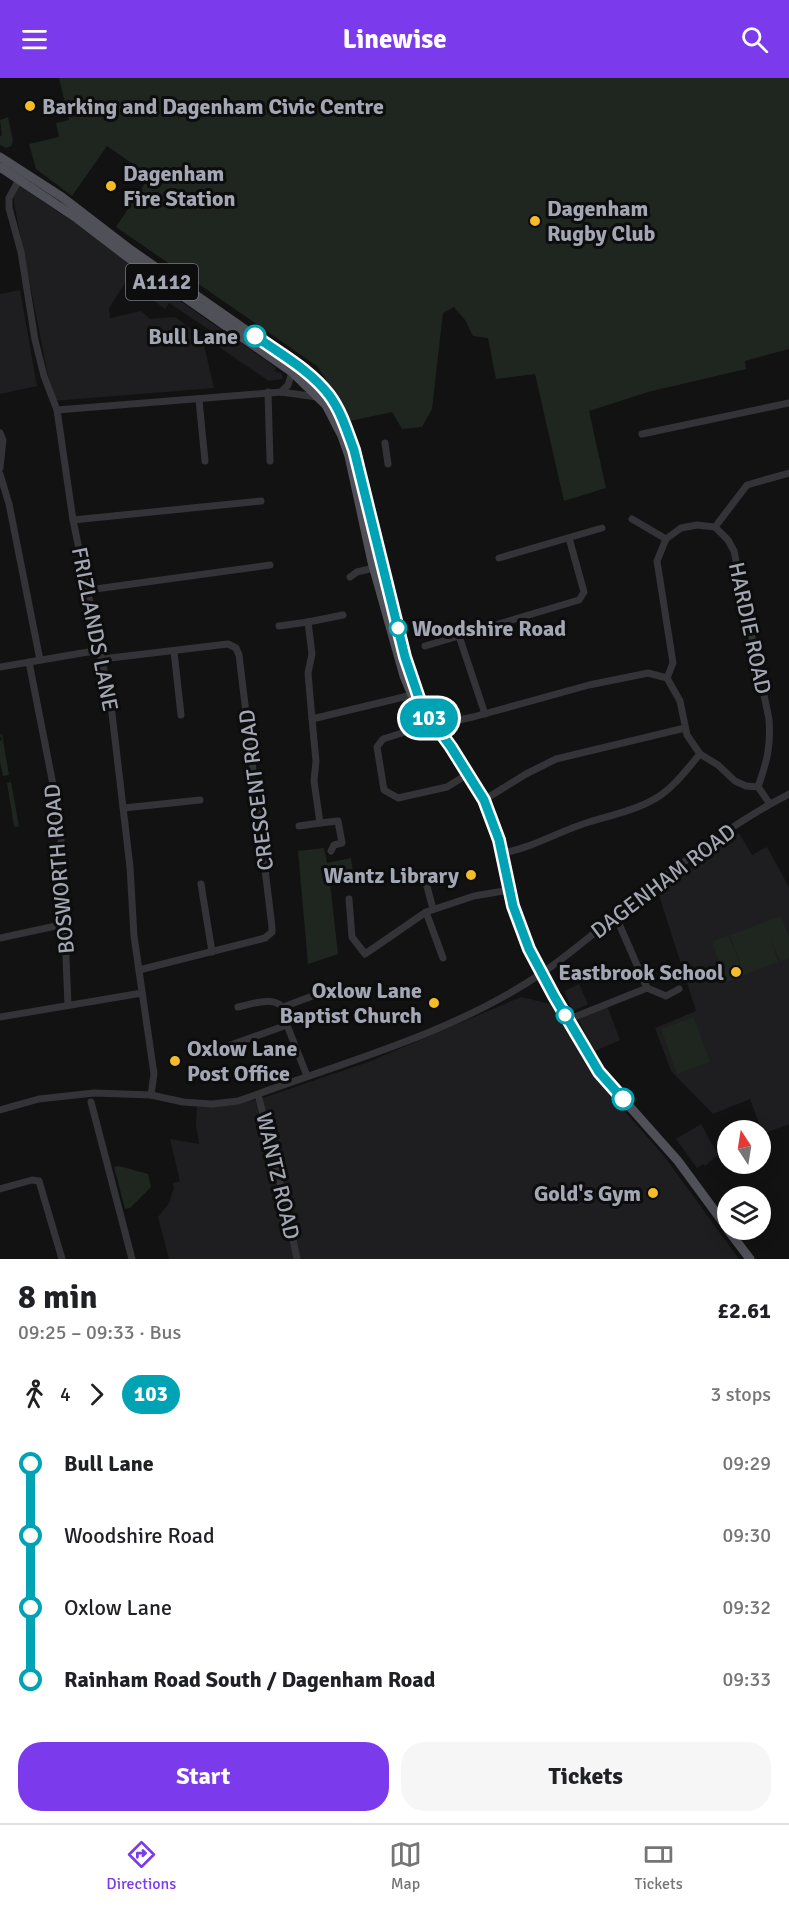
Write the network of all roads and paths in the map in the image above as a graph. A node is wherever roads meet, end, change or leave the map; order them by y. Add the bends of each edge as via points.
1 (0, 157) edge
2 (0, 167) edge
3 (21, 176) junction
4 (292, 372) junction
5 (268, 392) junction
6 (281, 392) junction
7 (320, 398) junction
8 (200, 400) junction
9 (789, 404) edge
10 (57, 410) junction
11 (0, 433) edge
12 (642, 434) dead end
13 (385, 443) dead end
14 (205, 461) dead end
15 (270, 461) dead end
16 (388, 464) dead end
17 (0, 468) edge
18 (789, 473) edge
19 (0, 474) edge
20 (261, 501) dead end
21 (632, 519) dead end
22 (73, 520) junction
23 (715, 527) junction
24 (602, 528) dead end
25 (569, 538) junction
26 (666, 539) junction
27 (499, 558) dead end
28 (270, 565) dead end
29 (374, 568) junction
30 (350, 577) dead end
31 (88, 590) junction
32 (343, 615) dead end
33 (308, 622) junction
34 (279, 626) dead end
35 (459, 636) junction
36 (425, 646) dead end
37 (100, 650) junction
38 (174, 651) junction
39 (102, 659) junction
40 (40, 660) junction
41 (29, 662) junction
42 (0, 667) edge
43 (667, 678) junction
44 (412, 695) junction
45 (422, 707) junction
46 (484, 714) junction
47 (181, 716) dead end
48 (312, 719) junction
49 (433, 723) junction
50 (685, 728) junction
51 (700, 754) junction
52 (468, 774) junction
53 (758, 787) junction
54 (789, 794) edge
55 (200, 800) dead end
56 (484, 800) junction
57 (770, 804) junction
58 (124, 808) junction
59 (320, 823) junction
60 (299, 826) dead end
61 (331, 851) dead end
62 (502, 853) junction
63 (425, 879) dead end
64 (201, 884) dead end
65 (510, 890) junction
66 (349, 898) dead end
67 (430, 910) junction
68 (613, 918) junction
69 (65, 924) junction
70 (0, 938) edge
71 (212, 952) junction
72 (443, 958) dead end
73 (139, 970) junction
74 (542, 974) junction
75 (334, 988) dead end
76 (647, 988) junction
77 (680, 989) dead end
78 (142, 993) junction
79 (68, 1005) junction
80 (238, 1007) dead end
81 (283, 1007) junction
82 (0, 1017) edge
83 (567, 1020) junction
84 (287, 1025) junction
85 (225, 1047) dead end
86 (307, 1076) junction
87 (258, 1094) junction
88 (151, 1095) junction
89 (91, 1102) dead end
90 (0, 1110) edge
91 (0, 1189) edge
92 (717, 1214) edge
93 (736, 1240) edge
94 (62, 1259) edge
95 (132, 1259) edge
96 (297, 1259) edge
97 (750, 1259) edge

1 - 3 main road, A1112
2 - 3 main road, A1112
3 - 4 main road, A1112 via 134,262
3 - 10 street, FRIZLANDS LANE via 9,198 9,208 21,252 35,340
3 - 45 main road, A1112 via 62,197 299,367 329,395 354,450 405,657
4 - 6 street
4 - 7 main road, A1112
5 - 6 street
5 - 8 street
5 - 15 street
6 - 7 street
7 - 29 main road, A1112 via 333,416 349,456
8 - 10 street
8 - 14 street
9 - 12 street
10 - 22 street, FRIZLANDS LANE
11 - 17 street
13 - 16 street
18 - 23 street via 747,485
19 - 40 street
20 - 22 street
21 - 26 street
22 - 31 street, FRIZLANDS LANE
23 - 26 street via 681,528
23 - 53 street, HARDIE ROAD via 734,551 769,719 771,742
24 - 25 street
25 - 27 street
25 - 35 street via 584,592 579,600
26 - 43 street via 657,561 673,663
28 - 31 street
29 - 30 street
29 - 44 main road, A1112 via 397,656
31 - 37 street, FRIZLANDS LANE
32 - 33 street
33 - 34 street
33 - 48 street
35 - 36 street
35 - 46 street
37 - 39 street, FRIZLANDS LANE
37 - 40 street
38 - 39 street, CRESCENT ROAD
38 - 47 street
38 - 71 street, CRESCENT ROAD via 228,644 239,655 272,932 265,938
39 - 58 street, FRIZLANDS LANE
40 - 41 street
41 - 42 street
41 - 69 street, BOSWORTH ROAD via 57,805
43 - 46 street via 648,673
43 - 50 street via 680,701
44 - 45 main road, A1112
44 - 48 street
45 - 49 main road, A1112
46 - 49 street
48 - 59 street
49 - 52 main road, A1112
49 - 52 street via 382,739 377,747 384,790 398,798 447,787
50 - 51 street
50 - 56 street via 556,759
51 - 53 street via 735,781
51 - 62 street via 657,797 614,816
52 - 56 main road, A1112
53 - 57 street
54 - 57 street, DAGENHAM ROAD
55 - 58 street
56 - 62 main road, A1112
57 - 68 street, DAGENHAM ROAD
58 - 73 street, FRIZLANDS LANE
59 - 60 street
59 - 61 street via 338,821 342,843 334,845
62 - 65 main road, A1112
63 - 67 street
64 - 71 street
65 - 67 street
65 - 74 main road, A1112 via 520,930
66 - 67 street via 352,937 365,954
67 - 72 street
68 - 74 street, DAGENHAM ROAD
68 - 76 street
69 - 70 street
69 - 79 street, BOSWORTH ROAD
71 - 73 street, CRESCENT ROAD
73 - 78 street, FRIZLANDS LANE
74 - 83 main road, A1112
74 - 86 street, DAGENHAM ROAD via 456,1021
75 - 81 street
76 - 77 street via 666,996
76 - 83 street
78 - 79 street
78 - 88 street, FRIZLANDS LANE via 154,1074
79 - 82 street
80 - 81 street via 273,1002
81 - 84 street
83 - 92 main road, A1112 via 599,1072 678,1161
84 - 85 street
84 - 86 street
86 - 87 street, DAGENHAM ROAD
87 - 88 street, DAGENHAM ROAD via 212,1104
87 - 96 street, WANTZ ROAD
88 - 90 street, DAGENHAM ROAD via 83,1094 39,1099
89 - 95 street
91 - 94 street via 39,1181
93 - 97 main road, A1112

